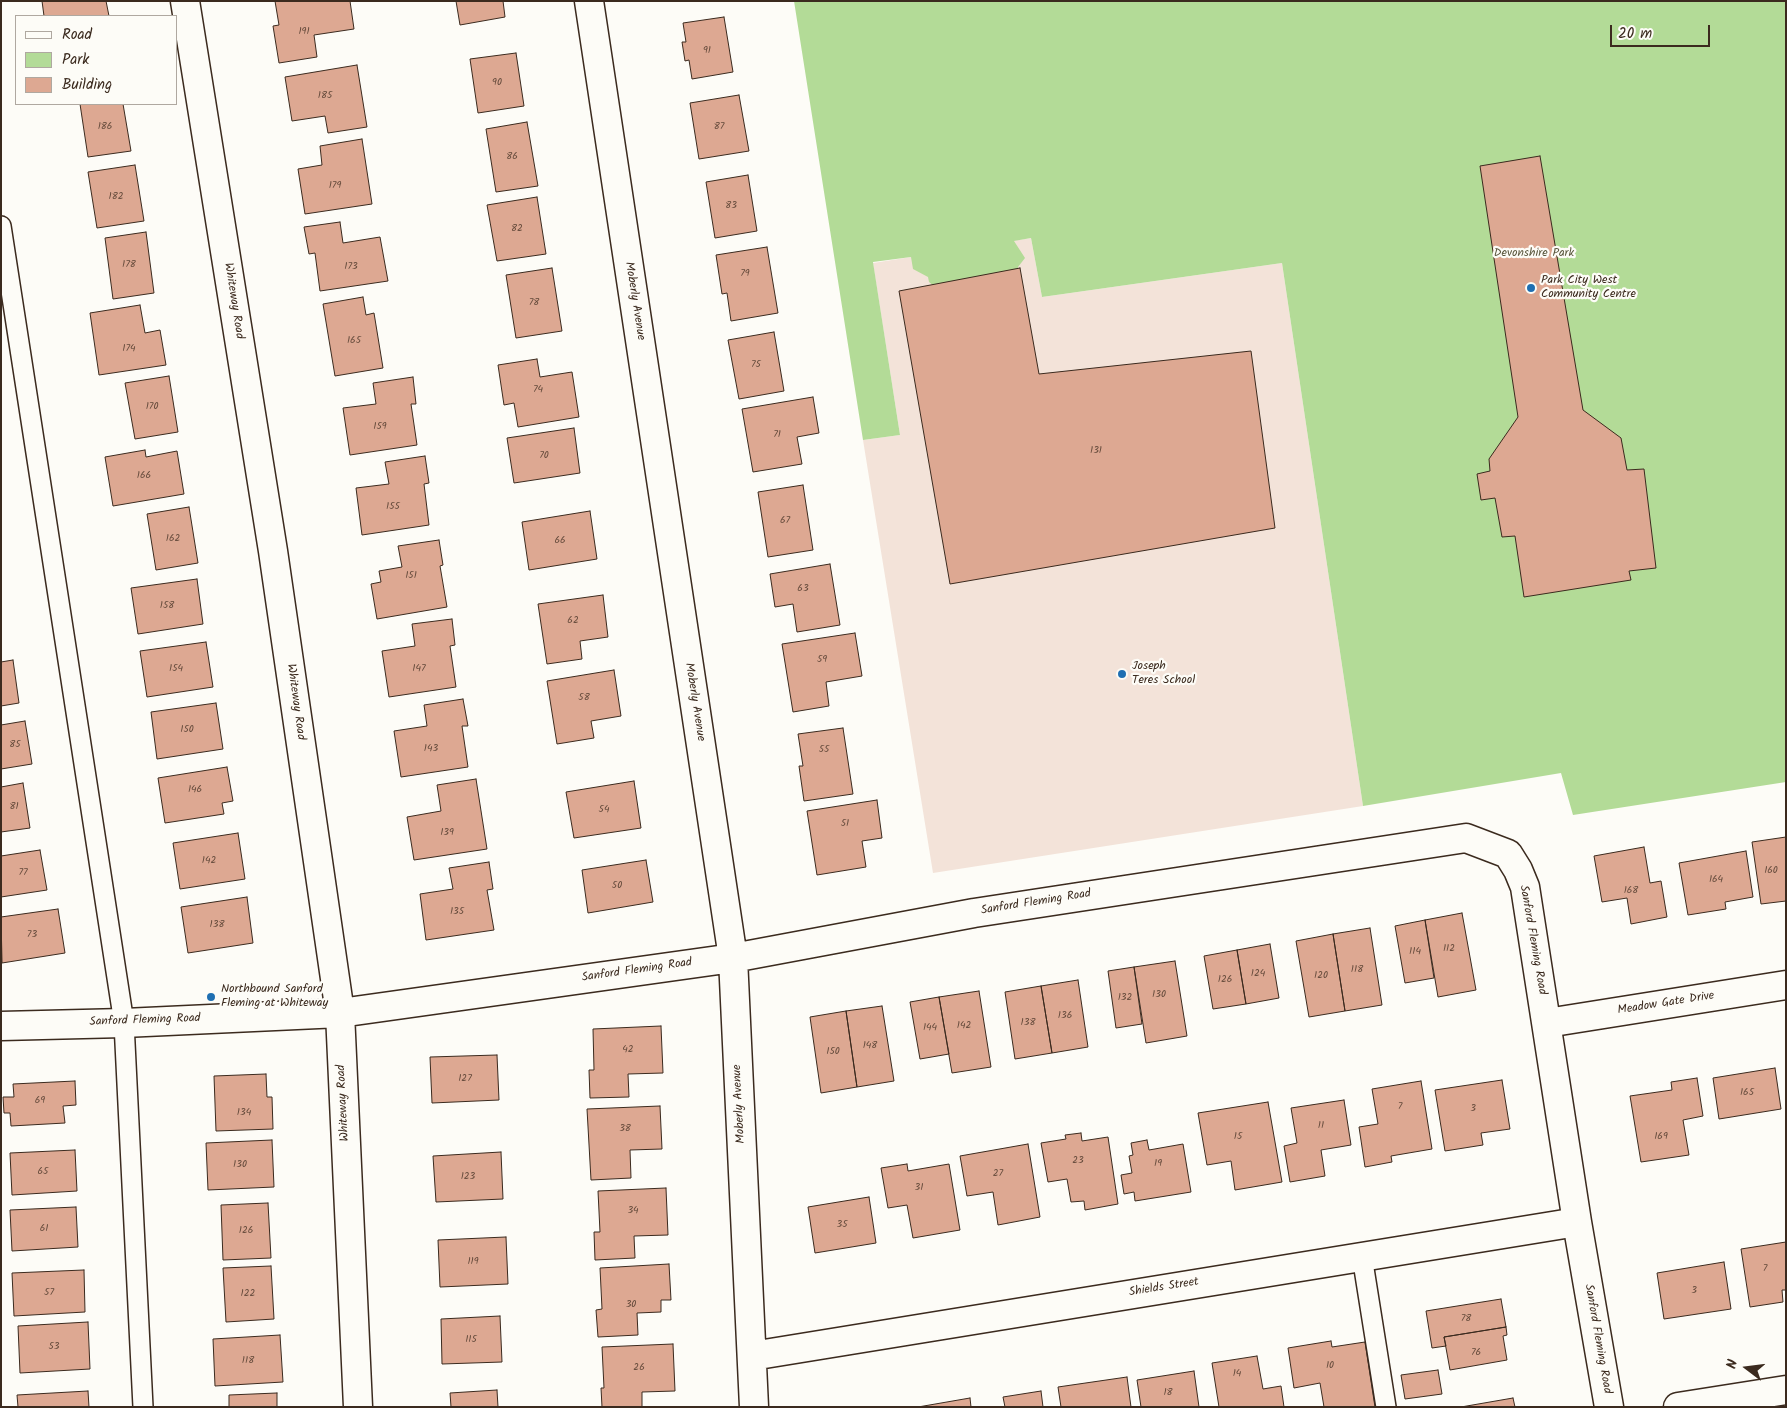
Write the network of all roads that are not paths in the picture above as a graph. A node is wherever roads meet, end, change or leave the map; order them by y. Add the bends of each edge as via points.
1 (186, 1) edge
2 (589, 1) edge
3 (1, 226) edge
4 (733, 958) junction
5 (1786, 985) edge
6 (340, 1012) junction
7 (124, 1023) junction
8 (1547, 1023) junction
9 (1, 1026) edge
10 (1577, 1222) junction
11 (1362, 1256) junction
12 (752, 1356) junction
13 (1786, 1390) edge
14 (143, 1407) edge
15 (358, 1407) edge
16 (754, 1407) edge
17 (1386, 1407) edge
18 (1609, 1407) edge
19 (1678, 1407) edge

1 - 6 street, Whiteway Road via 273,551
2 - 4 street, Moberly Avenue
3 - 7 lane
4 - 6 street, Sanford Fleming Road
4 - 8 street, Sanford Fleming Road via 993,910 1466,838 1508,854 1518,870 1525,887
4 - 12 street, Moberly Avenue
5 - 8 street, Meadow Gate Drive
6 - 7 street, Sanford Fleming Road
6 - 15 street, Whiteway Road
7 - 9 street, Sanford Fleming Road
7 - 14 lane
8 - 10 street, Sanford Fleming Road
10 - 11 street, Shields Street
10 - 18 street, Sanford Fleming Road
11 - 12 street, Shields Street
11 - 17 lane
12 - 16 street, Moberly Avenue
13 - 19 street

